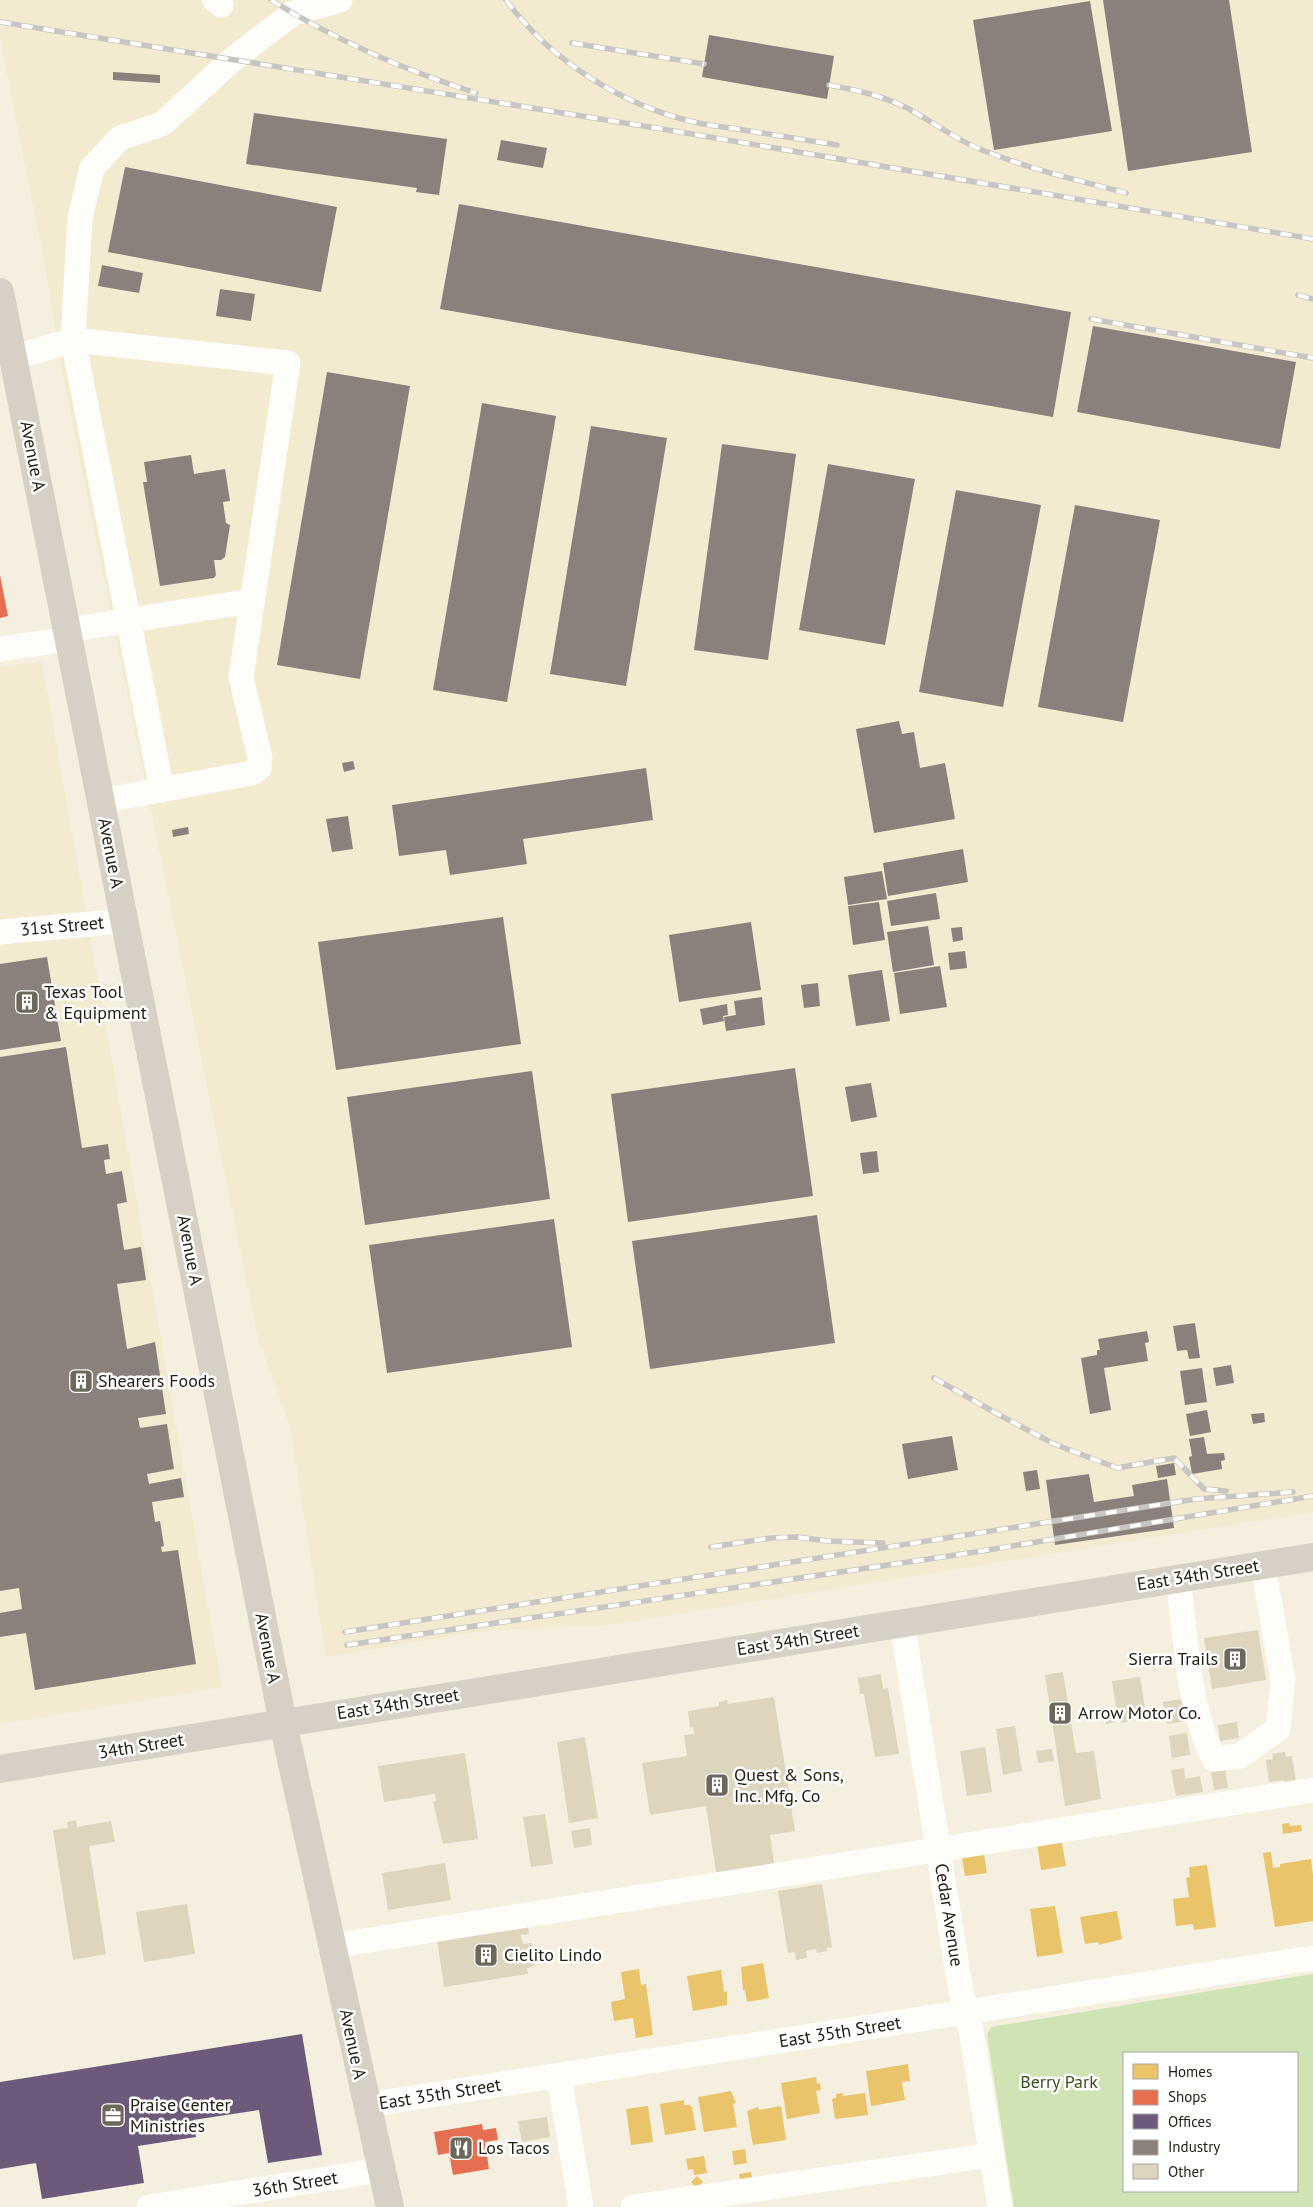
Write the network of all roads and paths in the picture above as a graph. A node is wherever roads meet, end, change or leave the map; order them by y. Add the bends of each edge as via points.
1 (340, 0) edge
2 (0, 292) edge
3 (73, 340) junction
4 (13, 358) junction
5 (252, 601) junction
6 (129, 620) junction
7 (68, 634) junction
8 (0, 649) edge
9 (162, 790) junction
10 (101, 801) junction
11 (124, 921) junction
12 (0, 932) edge
13 (1313, 1557) edge
14 (1264, 1565) junction
15 (1178, 1578) junction
16 (902, 1623) junction
17 (283, 1723) junction
18 (0, 1769) edge
19 (1313, 1790) edge
20 (938, 1850) junction
21 (332, 1946) junction
22 (1313, 1958) edge
23 (966, 2012) junction
24 (559, 2076) junction
25 (367, 2106) junction
26 (992, 2155) junction
27 (382, 2170) junction
28 (149, 2207) edge
29 (390, 2207) edge
30 (582, 2207) edge
31 (633, 2207) edge
32 (1000, 2207) edge

1 - 3 street via 293,13 232,60 162,124 120,138 92,168 80,218
2 - 4 main road, Avenue A
3 - 4 street
3 - 5 street via 288,362
3 - 6 street
4 - 7 main road, Avenue A
5 - 6 street
5 - 9 street via 241,677 260,758 259,768 252,773
6 - 7 street
6 - 9 street
7 - 8 street
7 - 10 main road, Avenue A
9 - 10 street
10 - 11 main road, Avenue A
11 - 12 street, 31st Street
11 - 17 main road, Avenue A
13 - 14 main road, East 34th Street
14 - 15 main road, East 34th Street
14 - 15 street via 1283,1680 1278,1730 1240,1756 1214,1759 1203,1736
15 - 16 main road, East 34th Street
16 - 17 main road, East 34th Street
16 - 20 street, Cedar Avenue
17 - 18 main road, 34th Street
17 - 21 main road, Avenue A
19 - 20 street
20 - 21 street
20 - 23 street, Cedar Avenue
21 - 25 main road, Avenue A
22 - 23 street, East 35th Street
23 - 24 street, East 35th Street
23 - 26 street, Cedar Avenue
24 - 25 street, East 35th Street
24 - 30 street
25 - 27 main road, Avenue A
26 - 31 street
26 - 32 street, Cedar Avenue
27 - 28 street, 36th Street
27 - 29 main road, Avenue A

